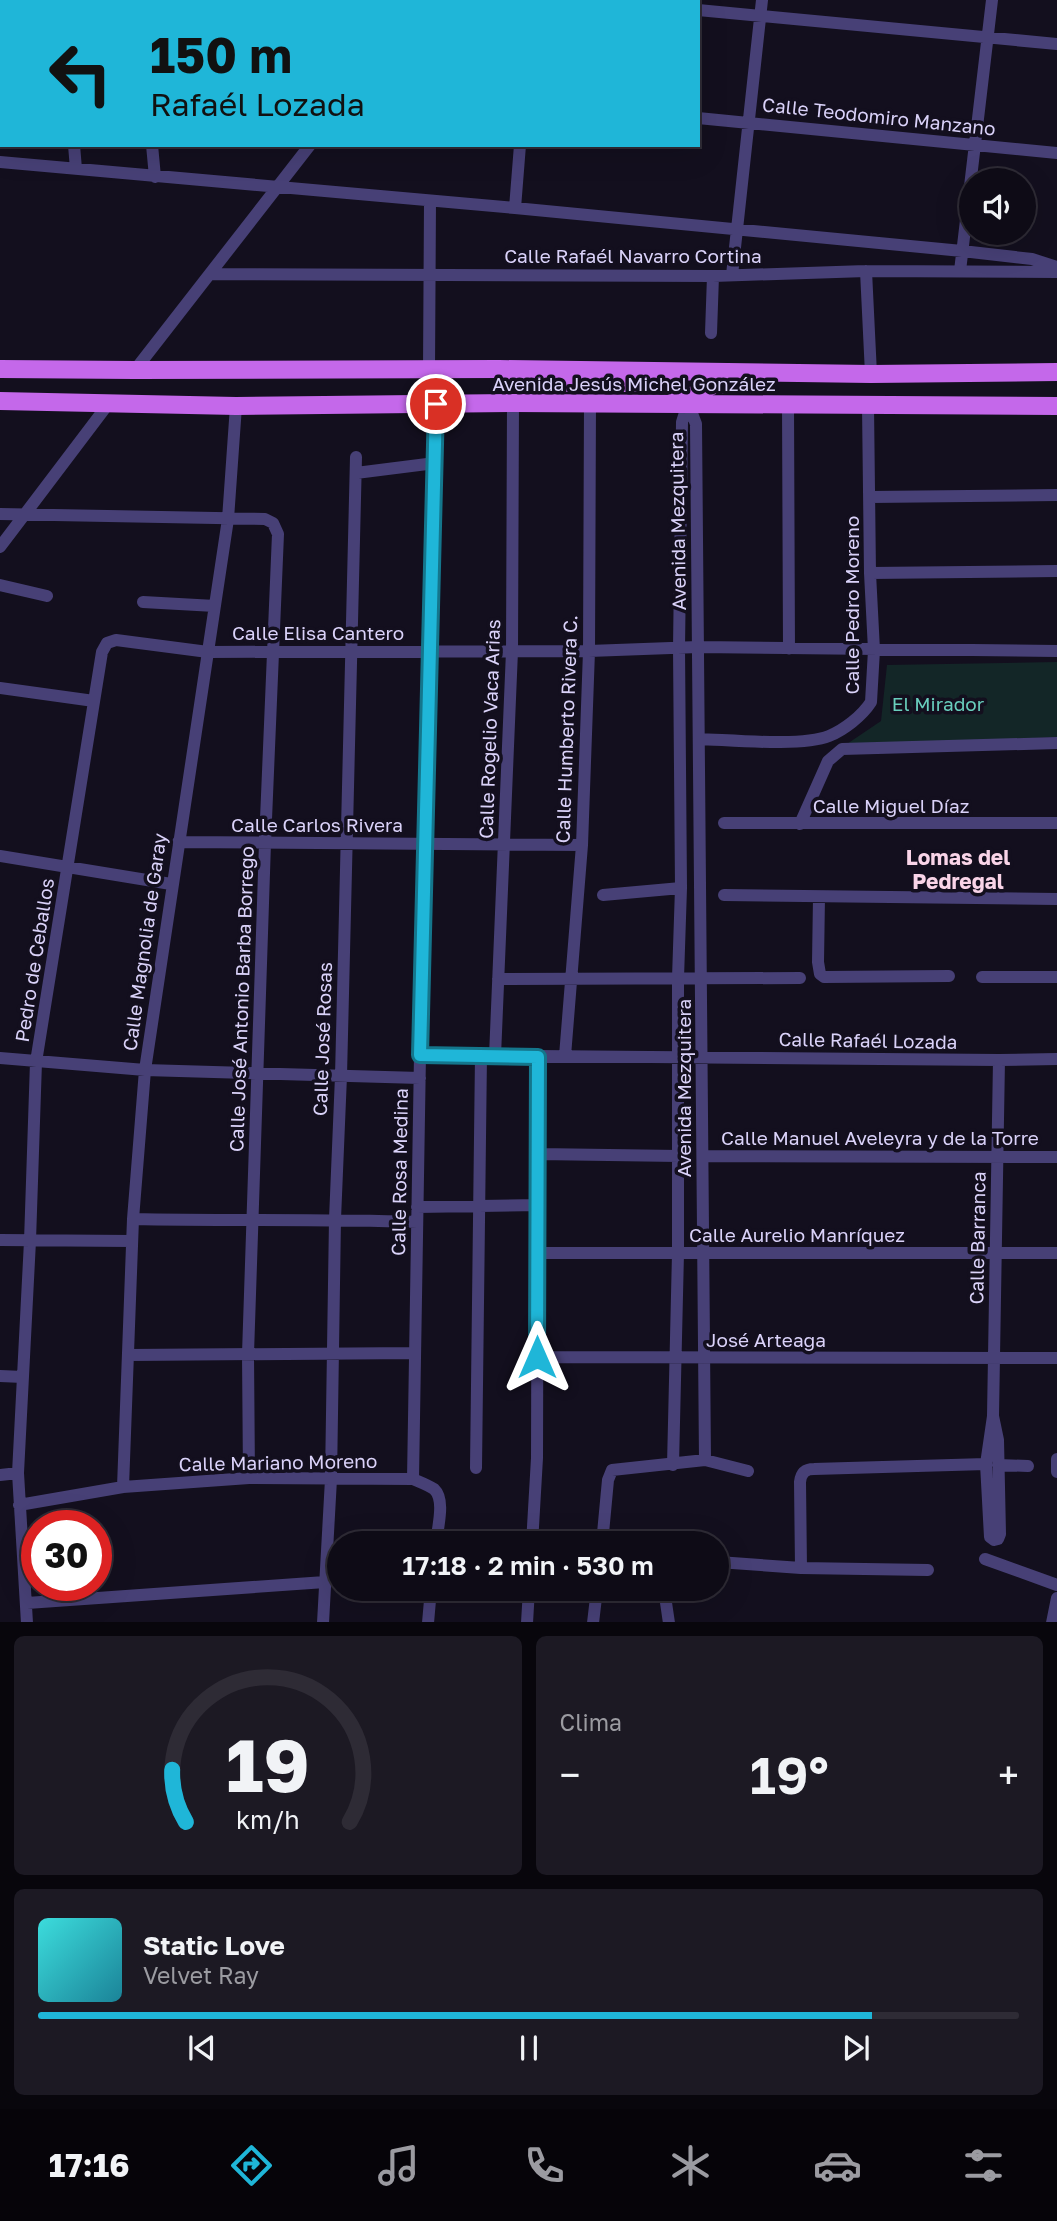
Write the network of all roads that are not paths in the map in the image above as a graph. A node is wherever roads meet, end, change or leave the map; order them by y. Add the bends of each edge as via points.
1 (762, 0) edge
2 (992, 0) edge
3 (700, 10) edge
4 (760, 16) junction
5 (987, 37) junction
6 (1057, 44) edge
7 (700, 118) edge
8 (748, 123) junction
9 (975, 145) junction
10 (74, 147) edge
11 (152, 147) edge
12 (308, 147) edge
13 (520, 147) edge
14 (1057, 153) edge
15 (0, 162) edge
16 (76, 169) junction
17 (155, 177) junction
18 (277, 188) junction
19 (430, 201) junction
20 (515, 208) junction
21 (737, 231) junction
22 (962, 251) junction
23 (1057, 269) edge
24 (866, 271) junction
25 (960, 271) junction
26 (210, 274) junction
27 (430, 275) junction
28 (732, 275) junction
29 (713, 276) junction
30 (711, 333) dead end
31 (0, 369) edge
32 (429, 369) junction
33 (499, 369) junction
34 (135, 370) junction
35 (1057, 372) edge
36 (871, 374) junction
37 (0, 401) edge
38 (109, 403) junction
39 (513, 403) junction
40 (590, 403) junction
41 (688, 403) junction
42 (436, 404) junction
43 (236, 405) junction
44 (788, 405) junction
45 (868, 406) junction
46 (1057, 407) edge
47 (356, 457) dead end
48 (435, 463) junction
49 (356, 473) junction
50 (1057, 495) edge
51 (870, 497) junction
52 (0, 514) edge
53 (23, 516) junction
54 (228, 519) junction
55 (0, 547) edge
56 (1057, 570) edge
57 (870, 573) junction
58 (0, 585) edge
59 (47, 596) dead end
60 (143, 602) dead end
61 (215, 606) junction
62 (107, 643) joint
63 (698, 647) junction
64 (679, 648) junction
65 (789, 649) junction
66 (352, 650) junction
67 (430, 650) junction
68 (874, 650) junction
69 (273, 651) junction
70 (512, 651) junction
71 (589, 651) junction
72 (1057, 651) edge
73 (208, 652) junction
74 (0, 688) edge
75 (94, 701) junction
76 (699, 739) junction
77 (1057, 743) edge
78 (724, 823) dead end
79 (1057, 823) edge
80 (800, 824) junction
81 (178, 842) junction
82 (265, 843) junction
83 (346, 843) junction
84 (425, 844) junction
85 (504, 844) junction
86 (582, 845) junction
87 (0, 856) edge
88 (69, 867) junction
89 (171, 884) junction
90 (681, 888) junction
91 (603, 895) dead end
92 (724, 895) dead end
93 (819, 897) junction
94 (1057, 899) edge
95 (949, 976) dead end
96 (982, 977) dead end
97 (1057, 977) edge
98 (678, 978) junction
99 (701, 978) junction
100 (800, 978) dead end
101 (498, 979) junction
102 (572, 979) junction
103 (420, 1055) junction
104 (481, 1055) junction
105 (495, 1056) junction
106 (565, 1056) junction
107 (538, 1057) junction
108 (679, 1057) junction
109 (703, 1057) junction
110 (0, 1058) edge
111 (1057, 1059) edge
112 (999, 1060) junction
113 (36, 1062) junction
114 (145, 1070) junction
115 (258, 1074) junction
116 (341, 1076) junction
117 (420, 1078) junction
118 (538, 1154) junction
119 (679, 1156) junction
120 (703, 1156) junction
121 (1057, 1157) edge
122 (997, 1158) junction
123 (538, 1205) junction
124 (478, 1206) junction
125 (417, 1207) junction
126 (133, 1219) junction
127 (335, 1219) junction
128 (253, 1221) junction
129 (417, 1222) junction
130 (0, 1240) edge
131 (30, 1241) junction
132 (132, 1241) junction
133 (996, 1252) junction
134 (1057, 1252) edge
135 (538, 1253) junction
136 (678, 1253) junction
137 (702, 1253) junction
138 (333, 1353) junction
139 (415, 1353) junction
140 (248, 1354) junction
141 (129, 1355) junction
142 (537, 1357) junction
143 (676, 1358) junction
144 (705, 1358) junction
145 (1057, 1358) edge
146 (994, 1360) junction
147 (0, 1376) edge
148 (23, 1377) junction
149 (1057, 1459) edge
150 (705, 1460) junction
151 (673, 1465) junction
152 (992, 1465) junction
153 (1028, 1466) dead end
154 (476, 1468) dead end
155 (748, 1471) dead end
156 (1057, 1472) edge
157 (18, 1473) junction
158 (0, 1475) edge
159 (249, 1478) junction
160 (331, 1479) junction
161 (414, 1479) junction
162 (123, 1487) junction
163 (19, 1506) junction
164 (437, 1531) edge
165 (533, 1531) edge
166 (603, 1531) edge
167 (985, 1559) dead end
168 (729, 1563) edge
169 (801, 1567) junction
170 (929, 1570) dead end
171 (326, 1582) junction
172 (1057, 1585) edge
173 (1057, 1598) edge
174 (430, 1601) edge
175 (528, 1601) edge
176 (596, 1601) edge
177 (666, 1601) edge
178 (27, 1603) junction
179 (27, 1622) edge
180 (323, 1622) edge
181 (428, 1622) edge
182 (527, 1622) edge
183 (593, 1622) edge
184 (669, 1622) edge
185 (1052, 1622) edge

1 - 4 street
2 - 5 street
3 - 4 street
4 - 5 street
4 - 8 street
5 - 6 street
5 - 9 street
7 - 8 street, Calle Teodomiro Manzano
8 - 9 street, Calle Teodomiro Manzano
8 - 21 street
9 - 14 street, Calle Teodomiro Manzano
9 - 22 street
10 - 16 street
11 - 17 street
12 - 18 street
13 - 20 street
15 - 16 street, Calle Rafaél Navarro Cortina
16 - 17 street, Calle Rafaél Navarro Cortina
17 - 18 street, Calle Rafaél Navarro Cortina
18 - 19 street, Calle Rafaél Navarro Cortina
18 - 26 street
19 - 20 street, Calle Rafaél Navarro Cortina
19 - 27 street
20 - 21 street, Calle Rafaél Navarro Cortina
21 - 22 street, Calle Rafaél Navarro Cortina
21 - 28 street
22 - 23 street, Calle Rafaél Navarro Cortina via 1032,259
22 - 25 street
23 - 25 street, Calle Rafaél Navarro Cortina
24 - 25 street, Calle Rafaél Navarro Cortina
24 - 28 street, Calle Rafaél Navarro Cortina
24 - 36 street
26 - 27 street, Calle Rafaél Navarro Cortina
26 - 34 street
27 - 29 street, Calle Rafaél Navarro Cortina
27 - 32 street
28 - 29 street, Calle Rafaél Navarro Cortina
29 - 30 street
31 - 34 main road, Avenida Jesús Michel González
32 - 33 main road, Avenida Jesús Michel González
32 - 34 main road, Avenida Jesús Michel González
33 - 36 main road, Avenida Jesús Michel González
33 - 41 main road via 539,383 665,383
35 - 36 main road, Avenida Jesús Michel González
36 - 41 main road via 829,384 714,385 698,391
37 - 38 main road, Avenida Jesús Michel González
38 - 43 main road, Avenida Jesús Michel González
38 - 53 street
39 - 40 main road, Avenida Jesús Michel González
39 - 42 main road, Avenida Jesús Michel González
39 - 70 street, Calle Rogelio Vaca Arias
40 - 41 main road, Avenida Jesús Michel González
40 - 71 street, Calle Humberto Rivera C.
41 - 44 main road, Avenida Jesús Michel González
41 - 63 street, Avenida Mezquitera via 696,424
41 - 64 street, Avenida Mezquitera via 682,422
42 - 43 main road, Avenida Jesús Michel González
42 - 48 street, Calle Rosa Medina
43 - 54 street, Calle Magnolia de Garay
44 - 45 main road, Avenida Jesús Michel González
44 - 65 street
45 - 46 main road, Avenida Jesús Michel González
45 - 51 street, Calle Pedro Moreno
47 - 49 street, Calle José Rosas
48 - 49 street
48 - 67 street, Calle Rosa Medina
49 - 66 street, Calle José Rosas
50 - 51 street
51 - 57 street, Calle Pedro Moreno
52 - 53 street
53 - 54 street
53 - 55 street
54 - 61 street, Calle Magnolia de Garay
54 - 69 street, Calle José Antonio Barba Borrego via 265,519 278,534
56 - 57 street
57 - 68 street, Calle Pedro Moreno
58 - 59 street
60 - 61 street
61 - 73 street, Calle Magnolia de Garay
62 - 73 street, Calle Elisa Cantero via 116,640
62 - 75 street, Pedro de Ceballos
63 - 64 street, Calle Elisa Cantero
63 - 65 street, Calle Elisa Cantero
63 - 76 street, Avenida Mezquitera
64 - 71 street, Calle Elisa Cantero
64 - 90 street, Avenida Mezquitera
65 - 68 street, Calle Elisa Cantero
66 - 67 street, Calle Elisa Cantero
66 - 69 street, Calle Elisa Cantero
66 - 83 street, Calle José Rosas
67 - 70 street, Calle Elisa Cantero
67 - 84 street, Calle Rosa Medina
68 - 72 street, Calle Elisa Cantero
68 - 76 street, Calle Pedro Moreno via 871,702 836,733 792,741
69 - 73 street, Calle Elisa Cantero
69 - 82 street, Calle José Antonio Barba Borrego
70 - 71 street, Calle Elisa Cantero
70 - 85 street, Calle Rogelio Vaca Arias
71 - 86 street, Calle Humberto Rivera C.
73 - 81 street, Calle Magnolia de Garay
74 - 75 street
75 - 88 street, Pedro de Ceballos
76 - 99 street, Avenida Mezquitera
77 - 80 street via 849,748 828,761
78 - 80 street, Calle Miguel Díaz
79 - 80 street, Calle Miguel Díaz
81 - 82 street, Calle Carlos Rivera
81 - 89 street, Calle Magnolia de Garay
82 - 83 street, Calle Carlos Rivera
82 - 115 street, Calle José Antonio Barba Borrego
83 - 84 street, Calle Carlos Rivera
83 - 116 street, Calle José Rosas
84 - 85 street, Calle Carlos Rivera
84 - 103 street, Calle Rosa Medina
85 - 86 street, Calle Carlos Rivera
85 - 101 street, Calle Rogelio Vaca Arias
86 - 102 street, Calle Humberto Rivera C.
87 - 88 street
88 - 89 street
88 - 113 street, Pedro de Ceballos
89 - 114 street, Calle Magnolia de Garay
90 - 91 street
90 - 98 street, Avenida Mezquitera
92 - 93 street
93 - 94 street
93 - 95 street via 820,974 829,978
96 - 97 street
98 - 99 street
98 - 102 street
98 - 108 street, Avenida Mezquitera
99 - 100 street
99 - 109 street, Avenida Mezquitera
101 - 102 street
101 - 105 street, Calle Rogelio Vaca Arias
102 - 106 street, Calle Humberto Rivera C.
103 - 104 street, Calle Rafaél Lozada
103 - 117 street, Calle Rosa Medina
104 - 105 street, Calle Rafaél Lozada
104 - 124 street
105 - 107 street, Calle Rafaél Lozada
106 - 107 street, Calle Rafaél Lozada
106 - 108 street, Calle Rafaél Lozada
107 - 118 street
108 - 109 street, Calle Rafaél Lozada
108 - 119 street, Avenida Mezquitera
109 - 112 street, Calle Rafaél Lozada
109 - 120 street, Avenida Mezquitera
110 - 113 street
111 - 112 street, Calle Rafaél Lozada
112 - 122 street, Calle Barranca
113 - 114 street
113 - 131 street, Pedro de Ceballos
114 - 115 street
114 - 126 street, Calle Magnolia de Garay
115 - 116 street
115 - 128 street, Calle José Antonio Barba Borrego
116 - 117 street
116 - 127 street, Calle José Rosas
117 - 125 street, Calle Rosa Medina
118 - 119 street
118 - 123 street
119 - 136 street, Avenida Mezquitera
120 - 122 street, Calle Manuel Aveleyra y de la Torre
120 - 137 street, Avenida Mezquitera
121 - 122 street, Calle Manuel Aveleyra y de la Torre
122 - 133 street, Calle Barranca
123 - 124 street
123 - 135 street
124 - 125 street
124 - 154 street
125 - 129 street, Calle Rosa Medina
126 - 128 street
126 - 132 street, Calle Magnolia de Garay
127 - 128 street
127 - 129 street
127 - 138 street, Calle José Rosas
128 - 140 street, Calle José Antonio Barba Borrego
129 - 139 street, Calle Rosa Medina
130 - 131 street
131 - 132 street
131 - 148 street, Pedro de Ceballos
132 - 141 street, Calle Magnolia de Garay
133 - 134 street, Calle Aurelio Manríquez
133 - 137 street, Calle Aurelio Manríquez
133 - 146 street, Calle Barranca
135 - 136 street, Calle Aurelio Manríquez
135 - 142 street
136 - 137 street, Calle Aurelio Manríquez
136 - 143 street, Avenida Mezquitera
137 - 144 street, Avenida Mezquitera
138 - 139 street
138 - 140 street
138 - 160 street, Calle José Rosas
139 - 161 street, Calle Rosa Medina
140 - 141 street
140 - 159 street, Calle José Antonio Barba Borrego
141 - 162 street, Calle Magnolia de Garay
142 - 143 street, José Arteaga
142 - 165 street
143 - 144 street, José Arteaga
143 - 151 street, Avenida Mezquitera
144 - 146 street, José Arteaga
144 - 150 street, Avenida Mezquitera
145 - 146 street, José Arteaga
146 - 152 street, Calle Barranca
147 - 148 street
148 - 157 street, Pedro de Ceballos
149 - 156 street
150 - 151 street
150 - 155 street
151 - 166 street via 611,1472
152 - 152 street, Calle Barranca via 990,1537 994,1540 1000,1534
152 - 153 street
152 - 169 street via 804,1471 800,1482
157 - 158 street
157 - 163 street, Pedro de Ceballos
159 - 160 street, Calle Mariano Moreno
159 - 162 street, Calle Mariano Moreno
160 - 161 street, Calle Mariano Moreno
160 - 171 street, Calle José Rosas
161 - 164 street via 439,1496
162 - 163 street, Calle Mariano Moreno
163 - 178 street, Pedro de Ceballos
167 - 172 street
168 - 169 street
169 - 170 street
171 - 178 street
171 - 180 street, Calle José Rosas
173 - 185 street
174 - 181 street
175 - 182 street
176 - 183 street
177 - 184 street
178 - 179 street, Pedro de Ceballos

